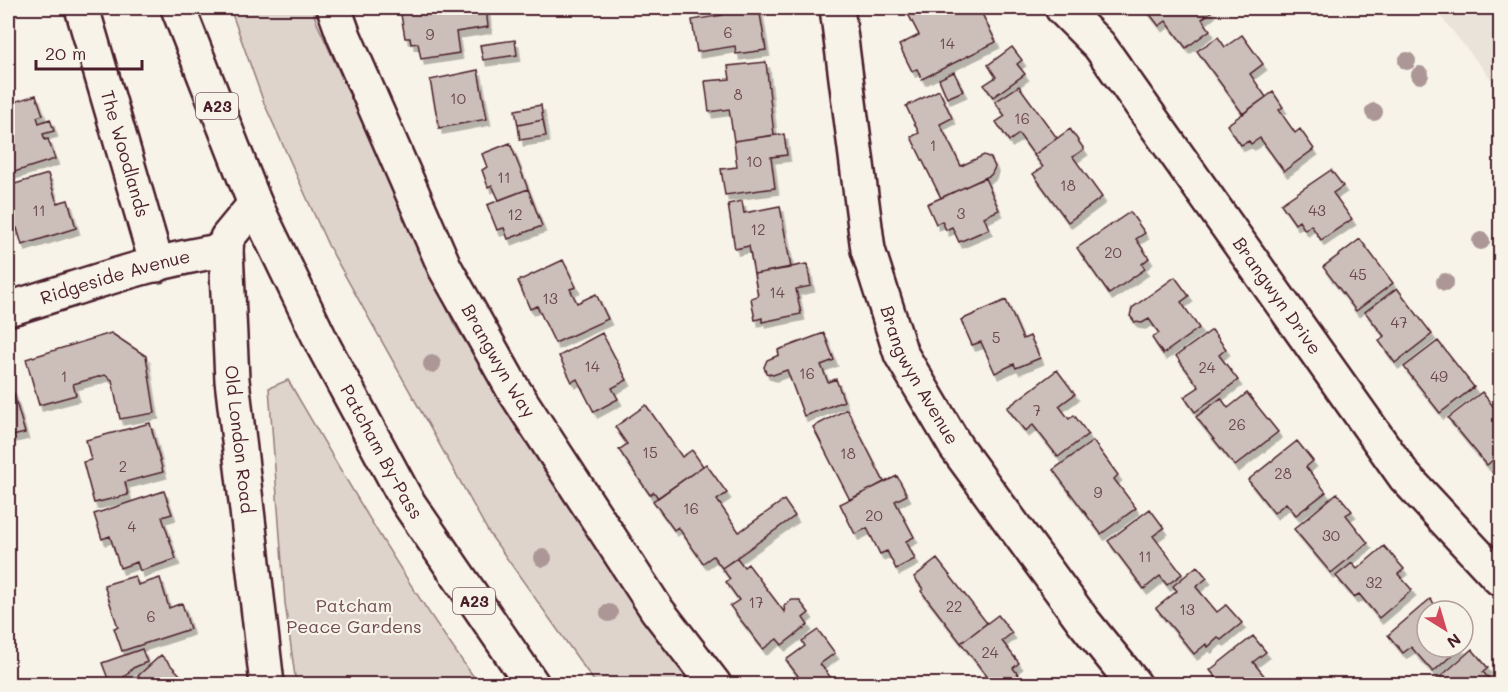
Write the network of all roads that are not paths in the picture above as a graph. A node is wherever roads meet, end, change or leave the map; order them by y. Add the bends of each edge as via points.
1 (82, 8) edge
2 (178, 8) edge
3 (334, 8) edge
4 (837, 8) edge
5 (1062, 8) edge
6 (255, 204) junction
7 (226, 250) junction
8 (156, 265) junction
9 (8, 309) edge
10 (1500, 579) edge
11 (267, 684) edge
12 (532, 684) edge
13 (714, 684) edge
14 (1134, 684) edge

1 - 8 main road, The Woodlands
2 - 6 main road, A23
3 - 13 main road, Brangwyn Way via 445,268 513,389 657,610
4 - 14 main road, Brangwyn Avenue via 868,250 902,354 956,447
5 - 10 main road, Brangwyn Drive via 1099,45 1405,477
6 - 7 main road, Old London Road via 227,238
6 - 12 main road, Patcham By-Pass / A23 via 324,347 406,501
7 - 8 main road, Ridgeside Avenue
7 - 11 main road, Old London Road via 232,380
8 - 9 main road, Ridgeside Avenue

